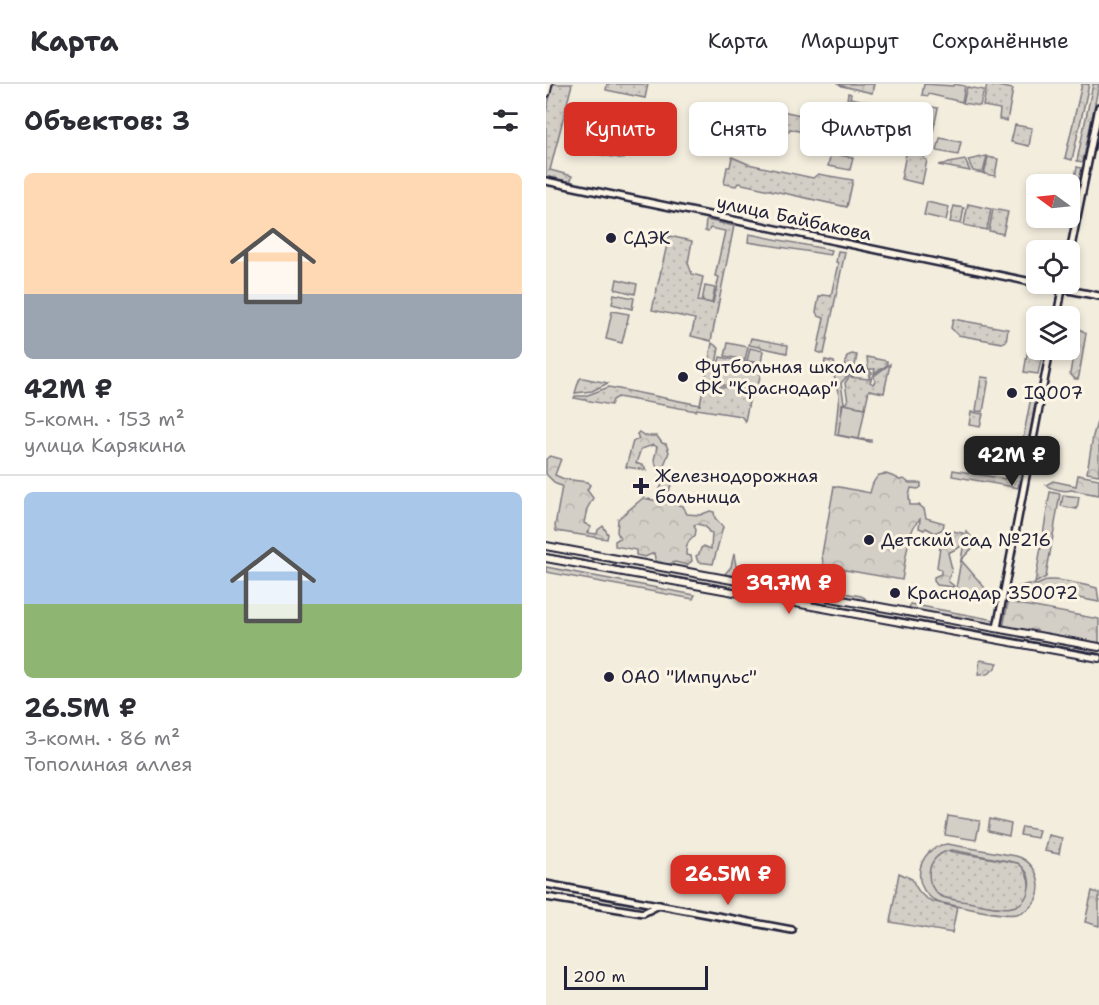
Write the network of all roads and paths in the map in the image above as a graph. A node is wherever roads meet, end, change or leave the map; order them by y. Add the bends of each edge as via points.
1 (1099, 107) edge
2 (546, 181) edge
3 (1072, 240) edge
4 (1026, 281) edge
5 (1080, 291) edge
6 (1099, 296) edge
7 (1048, 360) edge
8 (546, 546) edge
9 (546, 558) edge
10 (818, 595) junction
11 (827, 597) junction
12 (816, 607) junction
13 (825, 609) junction
14 (959, 621) junction
15 (968, 623) junction
16 (997, 628) junction
17 (956, 633) junction
18 (965, 635) junction
19 (1037, 635) junction
20 (1035, 647) junction
21 (1099, 647) edge
22 (1099, 658) edge
23 (546, 884) edge
24 (546, 897) edge
25 (660, 905) junction
26 (792, 930) dead end

1 - 3 street
2 - 4 street, улица Байбакова
5 - 6 street, улица Байбакова
7 - 16 street
8 - 10 street
9 - 12 street
10 - 11 street
10 - 12 street
11 - 13 street
11 - 14 street
12 - 13 street
13 - 17 street
14 - 15 street
14 - 17 street
15 - 16 street
15 - 18 street
16 - 19 street
17 - 18 street
18 - 20 street
19 - 20 street
19 - 21 street
20 - 22 street
23 - 25 street
24 - 25 street via 643,913
25 - 26 street

